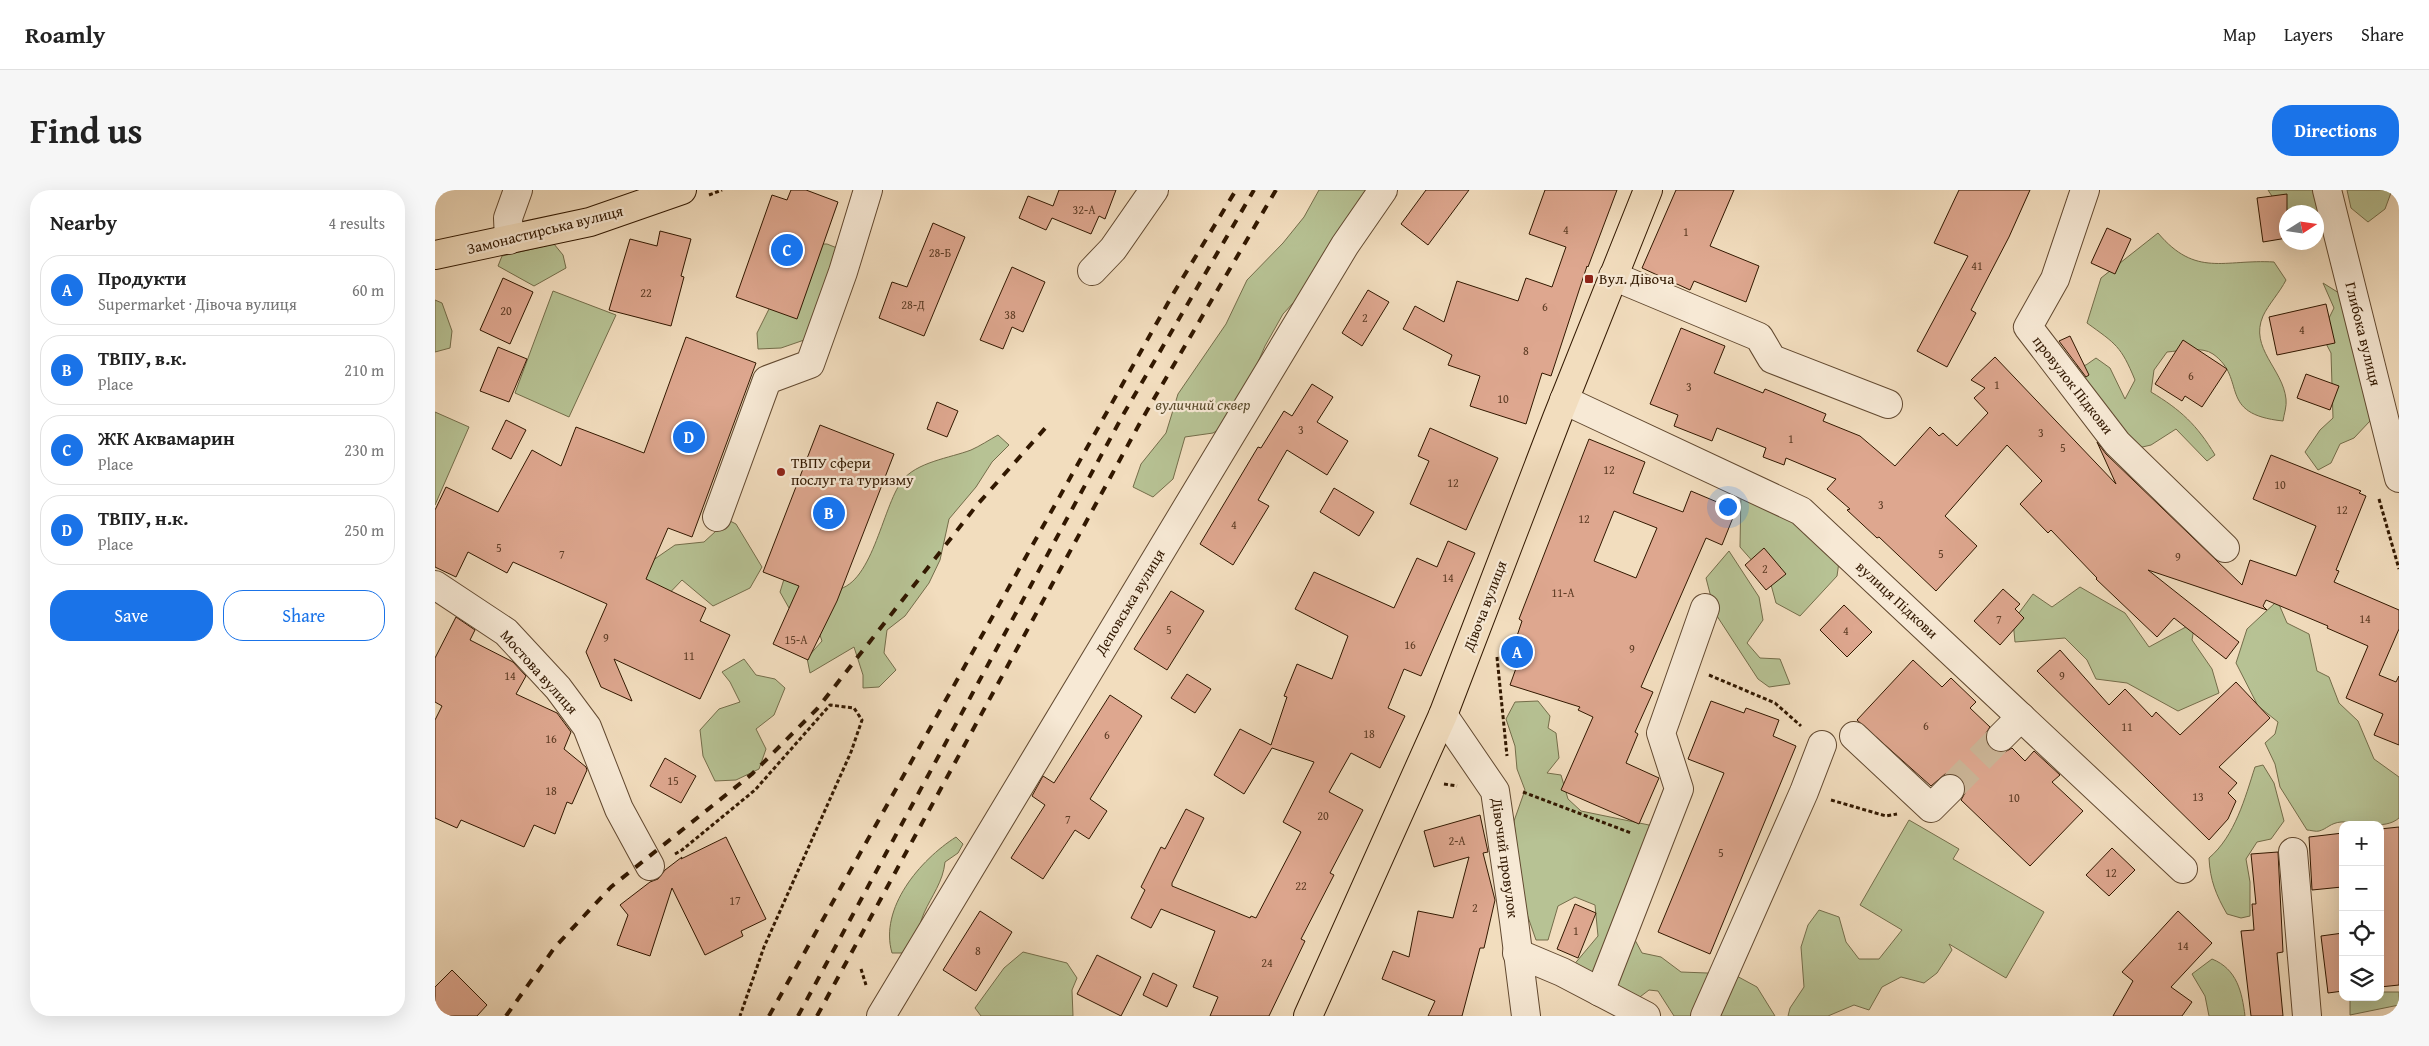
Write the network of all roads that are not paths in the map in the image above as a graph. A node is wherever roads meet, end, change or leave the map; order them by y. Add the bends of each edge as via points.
1 (518, 190) edge
2 (682, 190) edge
3 (869, 190) edge
4 (1154, 190) edge
5 (1383, 190) edge
6 (1648, 190) edge
7 (2085, 190) edge
8 (2327, 190) edge
9 (509, 240) junction
10 (435, 255) edge
11 (1092, 271) dead end
12 (1613, 276) junction
13 (1564, 400) junction
14 (1887, 404) dead end
15 (2399, 478) edge
16 (717, 518) dead end
17 (2225, 548) dead end
18 (435, 585) edge
19 (1705, 608) dead end
20 (1443, 715) junction
21 (2021, 717) junction
22 (1854, 736) dead end
23 (2001, 738) tunnel mouth
24 (1822, 745) road end
25 (1940, 798) road end
26 (2293, 852) dead end
27 (650, 866) road end
28 (2183, 869) dead end
29 (1517, 953) junction
30 (1600, 992) junction
31 (881, 1016) edge
32 (1309, 1016) edge
33 (1526, 1016) edge
34 (1646, 1016) edge
35 (1705, 1016) edge
36 (2307, 1016) edge

1 - 9 street via 508,218
2 - 9 main road, Замонастирська вулиця via 590,222
3 - 16 street via 810,364 767,380
4 - 11 street via 1113,249
5 - 31 street, Деповська вулиця via 1345,245
6 - 12 main road, Дівоча вулиця
7 - 17 street, провулок Підкови via 2055,278 2028,327 2117,443
8 - 15 street, Глибока вулиця
9 - 10 main road, Замонастирська вулиця
12 - 13 main road, Дівоча вулиця
12 - 14 street via 1759,337 1772,359
13 - 20 main road, Дівоча вулиця
13 - 21 street, вулиця Підкови via 1801,511
18 - 27 street, Мостова вулиця via 506,632 558,688 587,726 619,809
19 - 30 street via 1661,733 1679,789
20 - 29 street, Дівочий провулок via 1495,791
20 - 32 main road, Дівоча вулиця
21 - 23 street
21 - 28 street, вулиця Підкови
22 - 25 street
24 - 35 street
26 - 36 street
29 - 30 street
29 - 33 street, Дівочий провулок
30 - 34 street

